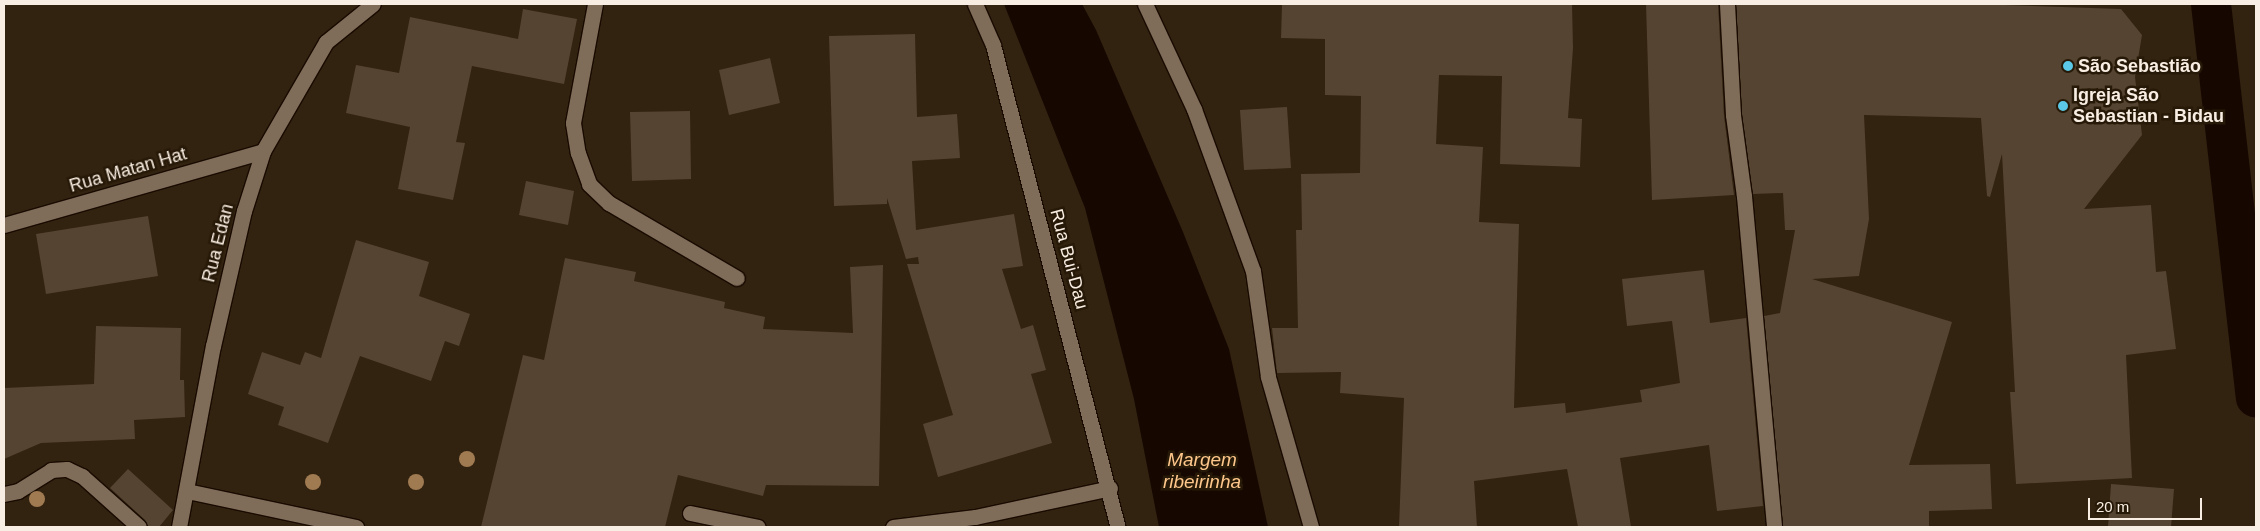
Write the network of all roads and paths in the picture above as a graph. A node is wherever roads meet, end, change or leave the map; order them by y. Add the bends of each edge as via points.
1 (373, 4) edge
2 (595, 4) edge
3 (974, 4) edge
4 (1145, 4) edge
5 (1727, 4) edge
6 (263, 151) junction
7 (4, 225) edge
8 (737, 278) dead end
9 (1110, 488) junction
10 (187, 491) junction
11 (4, 494) edge
12 (690, 513) dead end
13 (139, 527) edge
14 (180, 527) edge
15 (356, 527) edge
16 (758, 527) edge
17 (893, 527) edge
18 (1118, 527) edge
19 (1311, 527) edge
20 (1774, 527) edge

1 - 6 street, Rua Edan via 326,42
2 - 8 street via 573,122 578,153 589,184 610,203
3 - 9 street, Rua Bui-Dau via 993,45
4 - 19 street via 1194,109 1253,271 1268,377
5 - 20 street via 1733,115 1744,196
6 - 7 street, Rua Matan Hat
6 - 10 street, Rua Edan via 244,211 213,346
9 - 17 street via 975,517
9 - 18 street, Rua Bui-Dau
10 - 14 street, Rua Edan
10 - 15 street
11 - 13 street via 18,491 52,470 67,470 82,476
12 - 16 street

